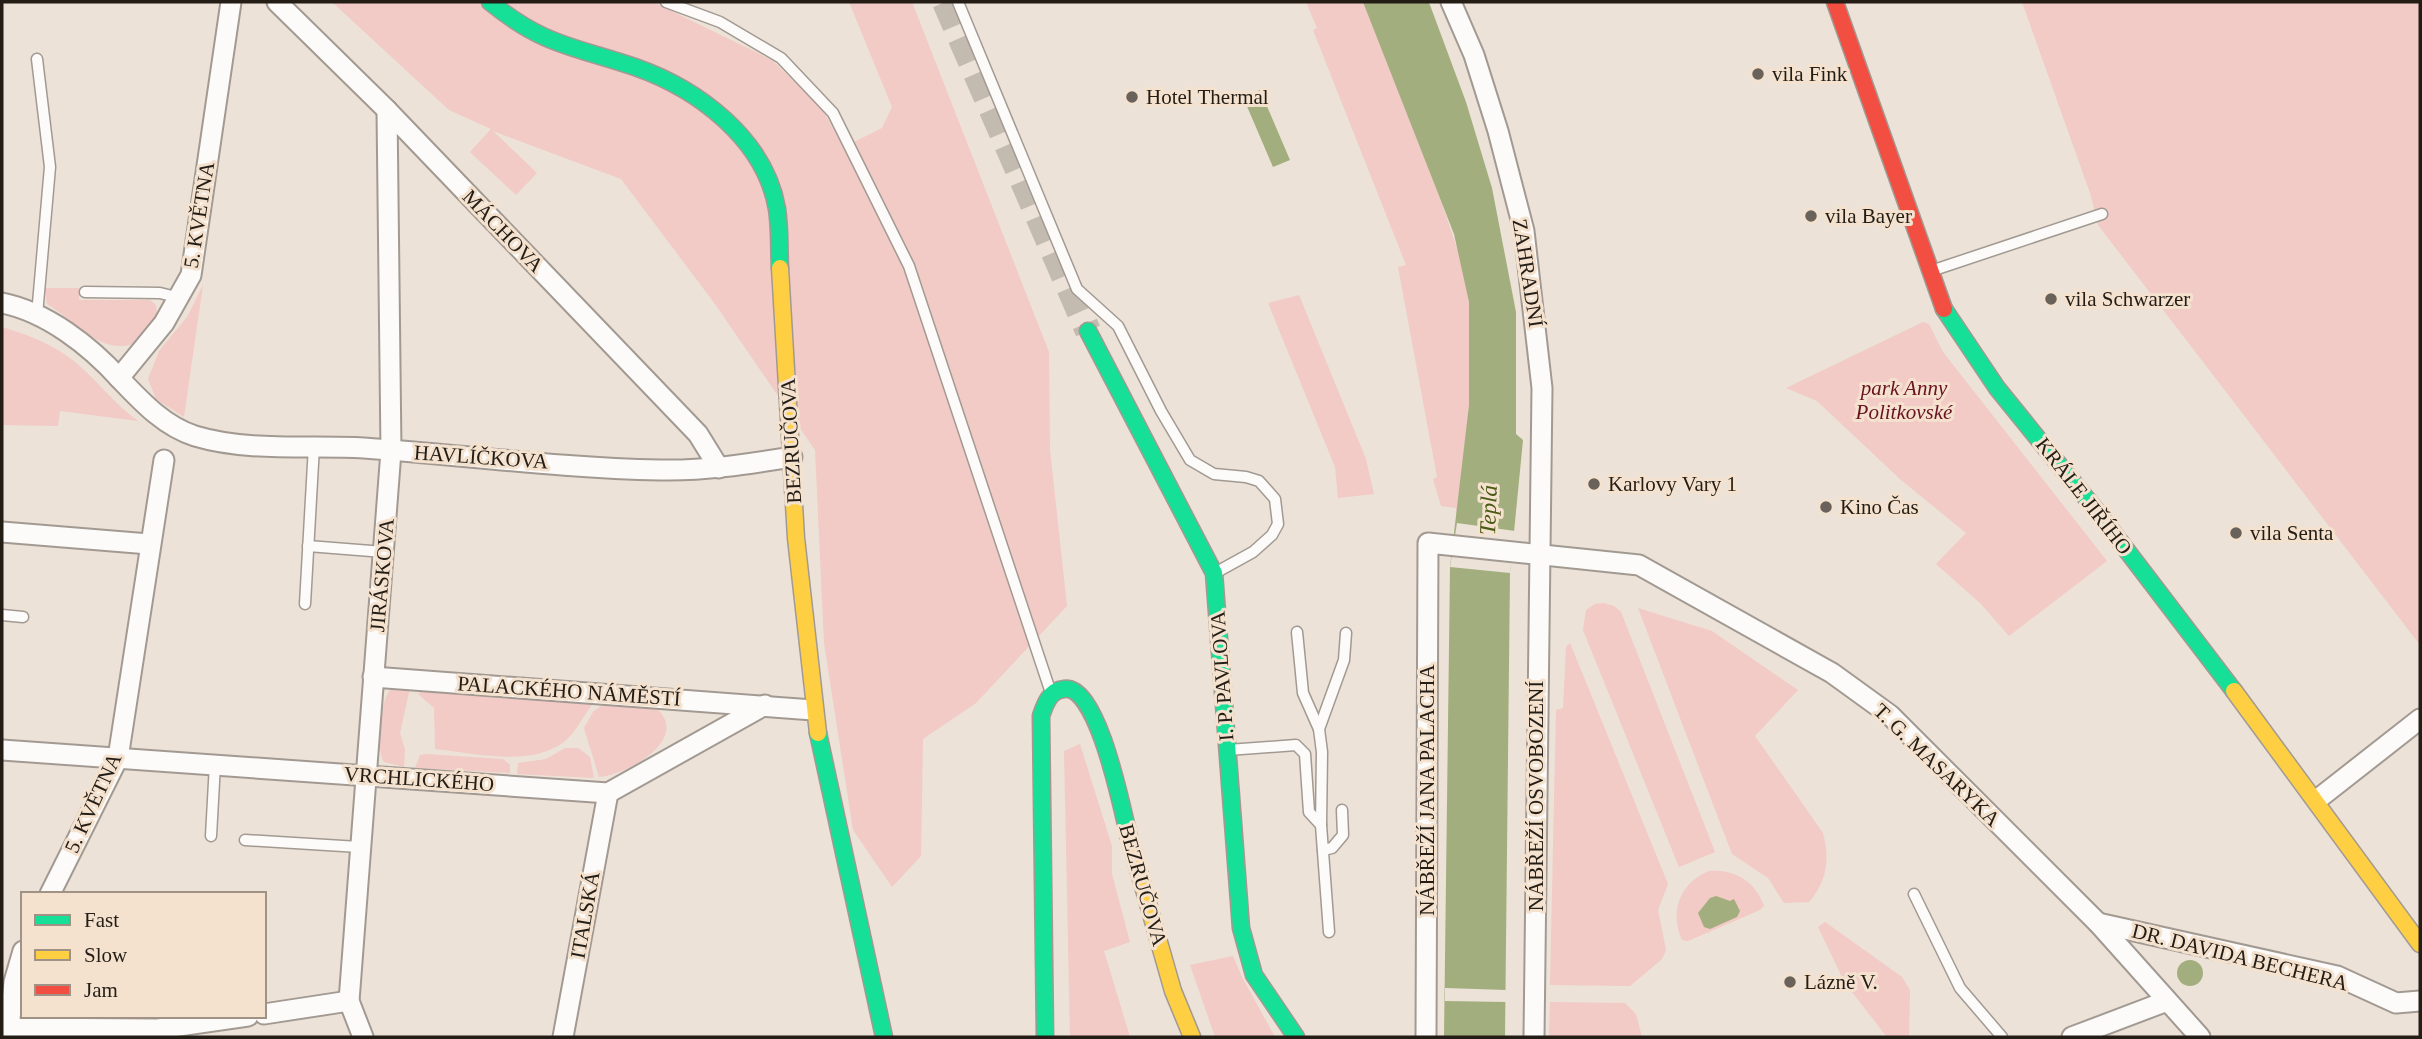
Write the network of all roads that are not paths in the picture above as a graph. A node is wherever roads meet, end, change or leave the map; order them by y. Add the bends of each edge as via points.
1 (231, 2) edge
2 (277, 2) edge
3 (490, 2) edge
4 (666, 2) edge
5 (958, 2) edge
6 (1451, 2) edge
7 (1835, 2) edge
8 (37, 59) dead end
9 (387, 110) junction
10 (2102, 214) dead end
11 (1931, 271) junction
12 (85, 292) dead end
13 (180, 298) junction
14 (2, 303) edge
15 (37, 315) junction
16 (1088, 331) tunnel mouth
17 (119, 378) junction
18 (314, 446) junction
19 (391, 450) junction
20 (792, 457) junction
21 (164, 460) dead end
22 (719, 468) junction
23 (2, 532) edge
24 (1428, 543) joint
25 (149, 544) junction
26 (308, 546) junction
27 (383, 552) junction
28 (1538, 555) junction
29 (1214, 573) junction
30 (305, 604) dead end
31 (2, 615) edge
32 (23, 617) dead end
33 (1297, 632) dead end
34 (1346, 633) dead end
35 (373, 677) junction
36 (1051, 694) junction
37 (765, 705) junction
38 (813, 710) junction
39 (2420, 719) edge
40 (1319, 729) junction
41 (2, 750) edge
42 (1227, 750) junction
43 (118, 758) junction
44 (215, 764) junction
45 (365, 775) junction
46 (608, 793) junction
47 (2318, 799) junction
48 (1342, 810) dead end
49 (1321, 825) junction
50 (211, 836) dead end
51 (245, 840) dead end
52 (359, 847) junction
53 (1323, 850) junction
54 (51, 892) edge
55 (1913, 894) dead end
56 (2098, 923) junction
57 (1329, 932) dead end
58 (2420, 944) edge
59 (21, 957) edge
60 (2167, 1000) junction
61 (349, 1001) junction
62 (2420, 1002) edge
63 (266, 1014) edge
64 (234, 1018) edge
65 (6, 1031) edge
66 (363, 1037) edge
67 (563, 1037) edge
68 (884, 1037) edge
69 (1045, 1037) edge
70 (1192, 1037) edge
71 (1296, 1037) edge
72 (1426, 1037) edge
73 (1534, 1037) edge
74 (2002, 1037) edge
75 (2072, 1037) edge
76 (2200, 1037) edge

1 - 13 street, 5. KVĚTNA via 191,275
2 - 9 street, MÁCHOVA
3 - 20 street, BEZRUČOVA via 545,40 644,70 706,103 755,152 770,180 777,208
4 - 36 lane via 720,22 781,58 833,113 909,265
5 - 29 lane via 1077,289 1118,326 1190,460 1214,474 1259,481 1275,499 1278,524 1266,542
6 - 28 street, ZAHRADNÍ via 1474,55 1524,231 1542,388
7 - 11 street, KRÁLE JIŘÍHO
8 - 15 lane via 50,167
9 - 19 street, JIRÁSKOVA
9 - 22 street, MÁCHOVA via 698,434
10 - 11 lane
11 - 47 street, KRÁLE JIŘÍHO via 1943,307 1963,343
12 - 13 lane via 160,293
13 - 17 street, 5. KVĚTNA
14 - 15 street
15 - 17 street via 76,339
16 - 29 street, I. P. PAVLOVA
17 - 18 street, HAVLÍČKOVA via 140,403 195,436 236,443
18 - 19 street, HAVLÍČKOVA
18 - 26 lane
19 - 22 street, HAVLÍČKOVA via 660,470
19 - 27 street, JIRÁSKOVA
20 - 22 street, HAVLÍČKOVA
20 - 38 street, BEZRUČOVA
21 - 25 street, 5. KVĚTNA
23 - 25 street
24 - 28 street, T. G. MASARYKA
24 - 72 street, NÁBŘEŽÍ JANA PALACHA
25 - 43 street, 5. KVĚTNA
26 - 27 lane
26 - 30 lane
27 - 35 street, JIRÁSKOVA
28 - 56 street, T. G. MASARYKA via 1639,565 1832,673 1890,715
28 - 73 street, NÁBŘEŽÍ OSVOBOZENÍ
29 - 42 street, I. P. PAVLOVA
31 - 32 lane
33 - 40 lane via 1303,694
34 - 40 lane via 1344,660
35 - 37 street, PALACKÉHO NÁMĚSTÍ
35 - 45 street, JIRÁSKOVA
36 - 69 street via 1041,716
36 - 70 street, BEZRUČOVA via 1062,688 1076,690 1092,708 1173,990
37 - 38 street
37 - 46 street
38 - 68 street, BEZRUČOVA
39 - 47 street
40 - 49 lane
41 - 43 street, VRCHLICKÉHO
42 - 49 lane via 1296,745 1305,754 1309,812
42 - 71 street, I. P. PAVLOVA via 1246,951 1254,975
43 - 44 street, VRCHLICKÉHO
43 - 54 street, 5. KVĚTNA
44 - 45 street, VRCHLICKÉHO
44 - 50 lane
45 - 46 street, VRCHLICKÉHO
45 - 52 street, JIRÁSKOVA
46 - 67 street, ITALSKÁ
47 - 58 street, KRÁLE JIŘÍHO
48 - 53 lane via 1342,835 1332,848
49 - 53 lane
51 - 52 lane
52 - 61 street, JIRÁSKOVA
53 - 57 lane
55 - 74 lane via 1960,988
56 - 60 street, T. G. MASARYKA
56 - 62 street, DR. DAVIDA BECHERA via 2337,976 2396,1003
59 - 65 street
60 - 75 street
60 - 76 street, T. G. MASARYKA
61 - 63 street
61 - 66 street, JIRÁSKOVA
64 - 65 street via 158,1029

